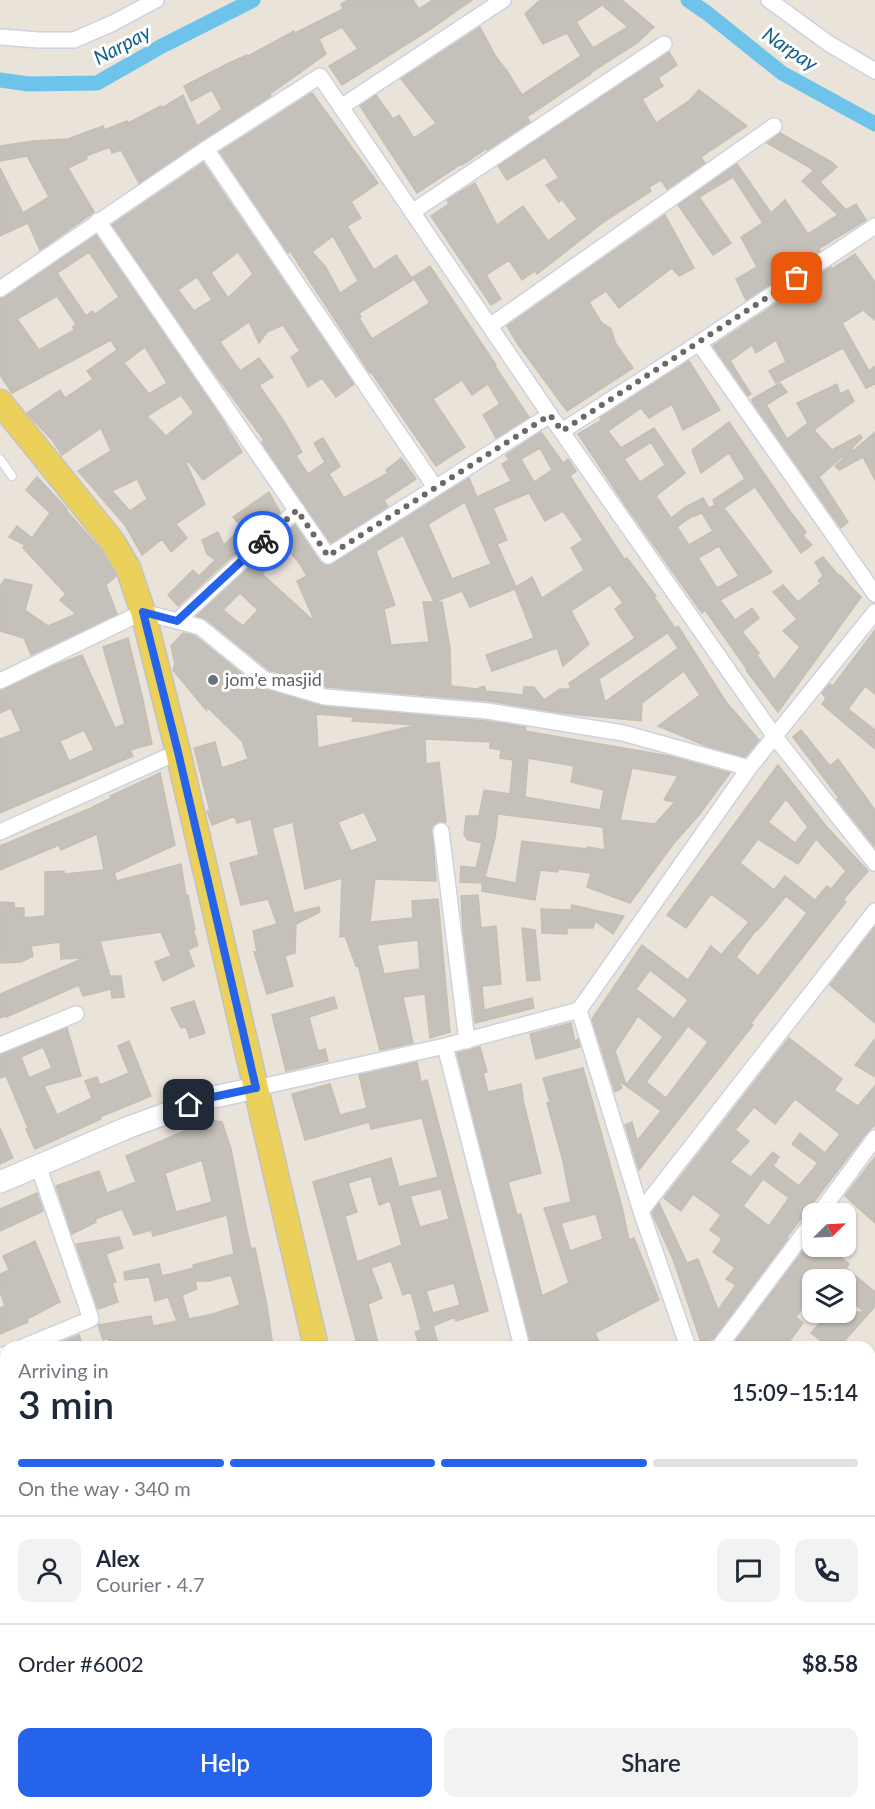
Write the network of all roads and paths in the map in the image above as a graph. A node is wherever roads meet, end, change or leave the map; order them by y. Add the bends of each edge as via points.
1 (156, 0) edge
2 (503, 0) edge
3 (769, 0) edge
4 (0, 37) edge
5 (664, 44) dead end
6 (875, 71) edge
7 (341, 107) junction
8 (774, 126) dead end
9 (206, 149) junction
10 (412, 212) junction
11 (98, 221) junction
12 (875, 226) edge
13 (0, 289) edge
14 (490, 326) junction
15 (699, 343) junction
16 (6, 413) edge
17 (550, 415) junction
18 (562, 431) junction
19 (0, 459) edge
20 (12, 476) dead end
21 (435, 487) junction
22 (297, 510) junction
23 (875, 594) edge
24 (143, 612) junction
25 (875, 612) edge
26 (177, 621) junction
27 (0, 681) edge
28 (775, 737) junction
29 (178, 752) junction
30 (749, 768) junction
31 (441, 831) dead end
32 (0, 832) edge
33 (875, 862) edge
34 (875, 910) edge
35 (579, 1011) junction
36 (76, 1014) dead end
37 (467, 1041) junction
38 (0, 1045) edge
39 (445, 1046) junction
40 (256, 1088) junction
41 (875, 1138) edge
42 (38, 1165) junction
43 (0, 1182) edge
44 (827, 1203) edge
45 (641, 1211) junction
46 (802, 1236) edge
47 (38, 1341) edge
48 (315, 1341) edge
49 (520, 1341) edge
50 (686, 1341) edge
51 (723, 1341) edge

1 - 4 street via 74,40
2 - 7 street
3 - 6 street
5 - 10 street
7 - 9 street via 320,76
7 - 10 street
8 - 14 street
9 - 11 street
9 - 21 street
10 - 14 street
11 - 13 street
11 - 22 street
12 - 15 street
14 - 17 street
15 - 18 street
15 - 23 street
16 - 24 main road via 112,540 128,568
17 - 18 street
17 - 21 street
18 - 28 street
19 - 20 lane
21 - 22 street via 328,556
22 - 26 street
24 - 26 street
24 - 27 street
24 - 29 main road
25 - 28 street
26 - 30 street via 200,627 264,679 325,697 487,711 623,733
28 - 30 street
28 - 33 street
29 - 32 street
29 - 40 main road
30 - 35 street
31 - 37 street
34 - 45 street
35 - 37 street
35 - 45 street
36 - 38 street
37 - 39 street
39 - 40 street
39 - 49 street
40 - 42 main road via 208,1098
40 - 48 main road
41 - 44 street
42 - 43 main road
42 - 47 street via 91,1319
45 - 50 street
46 - 51 street

